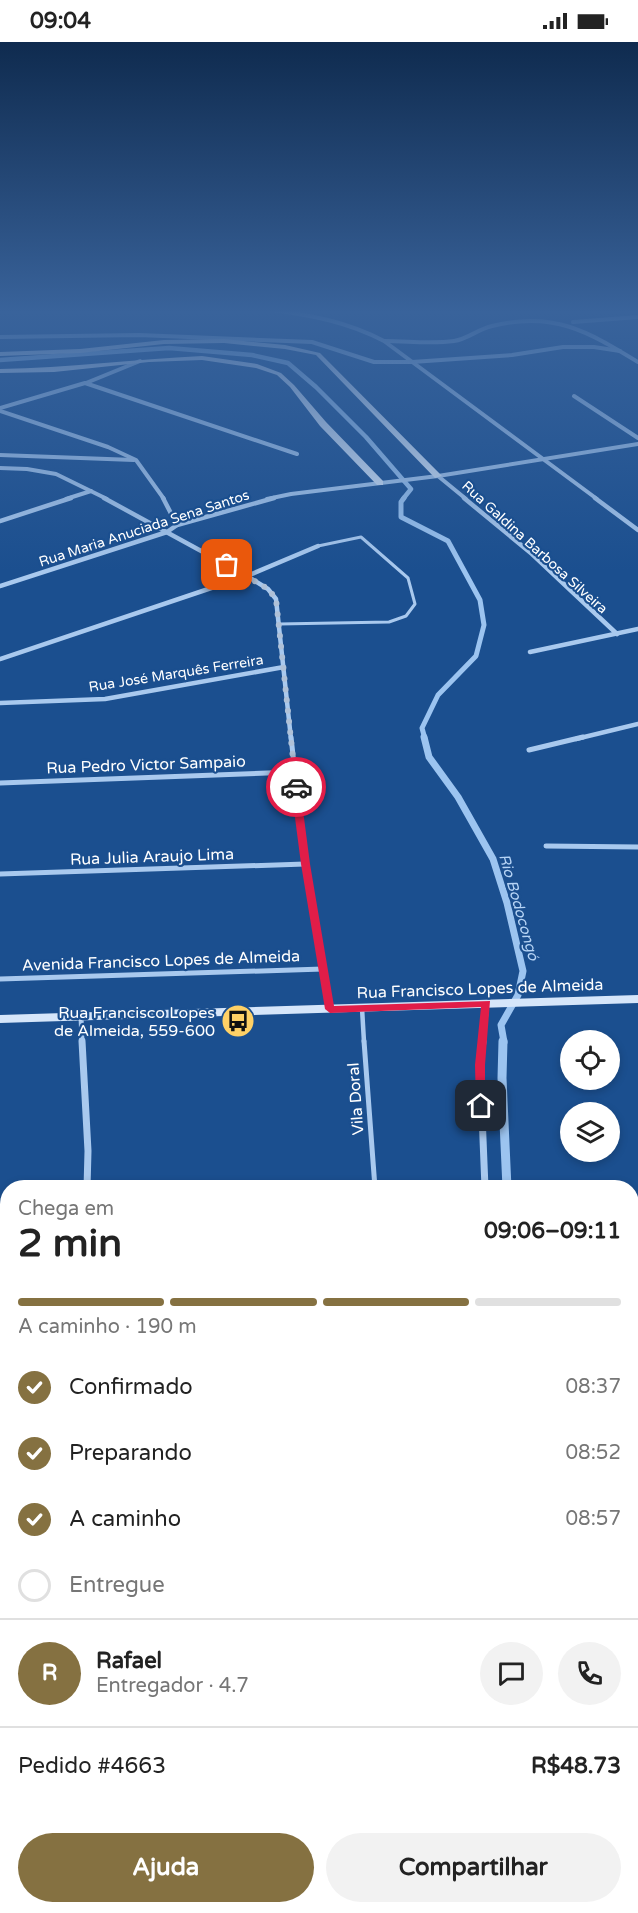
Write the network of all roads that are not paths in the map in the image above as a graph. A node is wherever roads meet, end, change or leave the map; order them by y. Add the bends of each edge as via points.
1 (40, 397) edge
2 (128, 397) edge
3 (301, 397) edge
4 (361, 397) edge
5 (459, 397) edge
6 (576, 397) edge
7 (0, 410) edge
8 (638, 438) edge
9 (638, 444) edge
10 (297, 454) dead end
11 (0, 455) edge
12 (136, 460) junction
13 (543, 460) junction
14 (0, 468) edge
15 (438, 476) junction
16 (383, 483) junction
17 (92, 491) junction
18 (0, 521) edge
19 (177, 525) junction
20 (638, 530) edge
21 (167, 532) junction
22 (318, 546) joint
23 (247, 576) junction
24 (0, 586) edge
25 (279, 624) junction
26 (638, 629) edge
27 (617, 634) junction
28 (530, 652) dead end
29 (0, 659) edge
30 (284, 667) junction
31 (0, 703) edge
32 (638, 724) edge
33 (529, 750) dead end
34 (294, 772) junction
35 (0, 783) edge
36 (546, 846) dead end
37 (638, 847) edge
38 (305, 864) junction
39 (0, 874) edge
40 (323, 969) junction
41 (0, 979) edge
42 (638, 999) edge
43 (486, 1004) junction
44 (362, 1008) junction
45 (330, 1009) junction
46 (81, 1016) junction
47 (0, 1019) edge
48 (87, 1180) edge
49 (374, 1180) edge
50 (485, 1180) edge

1 - 7 street
2 - 10 street
3 - 16 street
4 - 15 street
5 - 13 street
6 - 8 street
7 - 12 street
9 - 13 street, Rua Maria Anuciada Sena Santos
11 - 12 street
12 - 19 street via 161,494
13 - 15 street, Rua Maria Anuciada Sena Santos
13 - 20 street
14 - 17 street via 45,471
15 - 16 street, Rua Maria Anuciada Sena Santos
15 - 27 street, Rua Galdina Barbosa Silveira via 532,554
16 - 19 street, Rua Maria Anuciada Sena Santos via 273,497
17 - 18 street
17 - 21 street
19 - 21 street, Rua Maria Anuciada Sena Santos
21 - 23 street
21 - 24 street, Rua Maria Anuciada Sena Santos
22 - 23 street
22 - 25 lane via 361,537 408,578 415,604 406,616 390,622
23 - 25 street via 276,599
23 - 29 street
25 - 30 street
26 - 27 street
27 - 28 street
30 - 31 street, Rua José Marquês Ferreira via 105,699
30 - 34 street
32 - 33 street
34 - 35 street, Rua Pedro Victor Sampaio
34 - 38 street
36 - 37 street
38 - 39 street, Rua Julia Araujo Lima
38 - 40 street
40 - 41 street, Avenida Francisco Lopes de Almeida
40 - 45 street
42 - 43 street, Rua Francisco Lopes de Almeida
43 - 44 street, Rua Francisco Lopes de Almeida
43 - 50 street via 480,1065
44 - 45 street, Rua Francisco Lopes de Almeida
44 - 49 lane, Vila Doral
45 - 46 street, Rua Francisco Lopes de Almeida
46 - 47 street, Rua Francisco Lopes de Almeida
46 - 48 street

